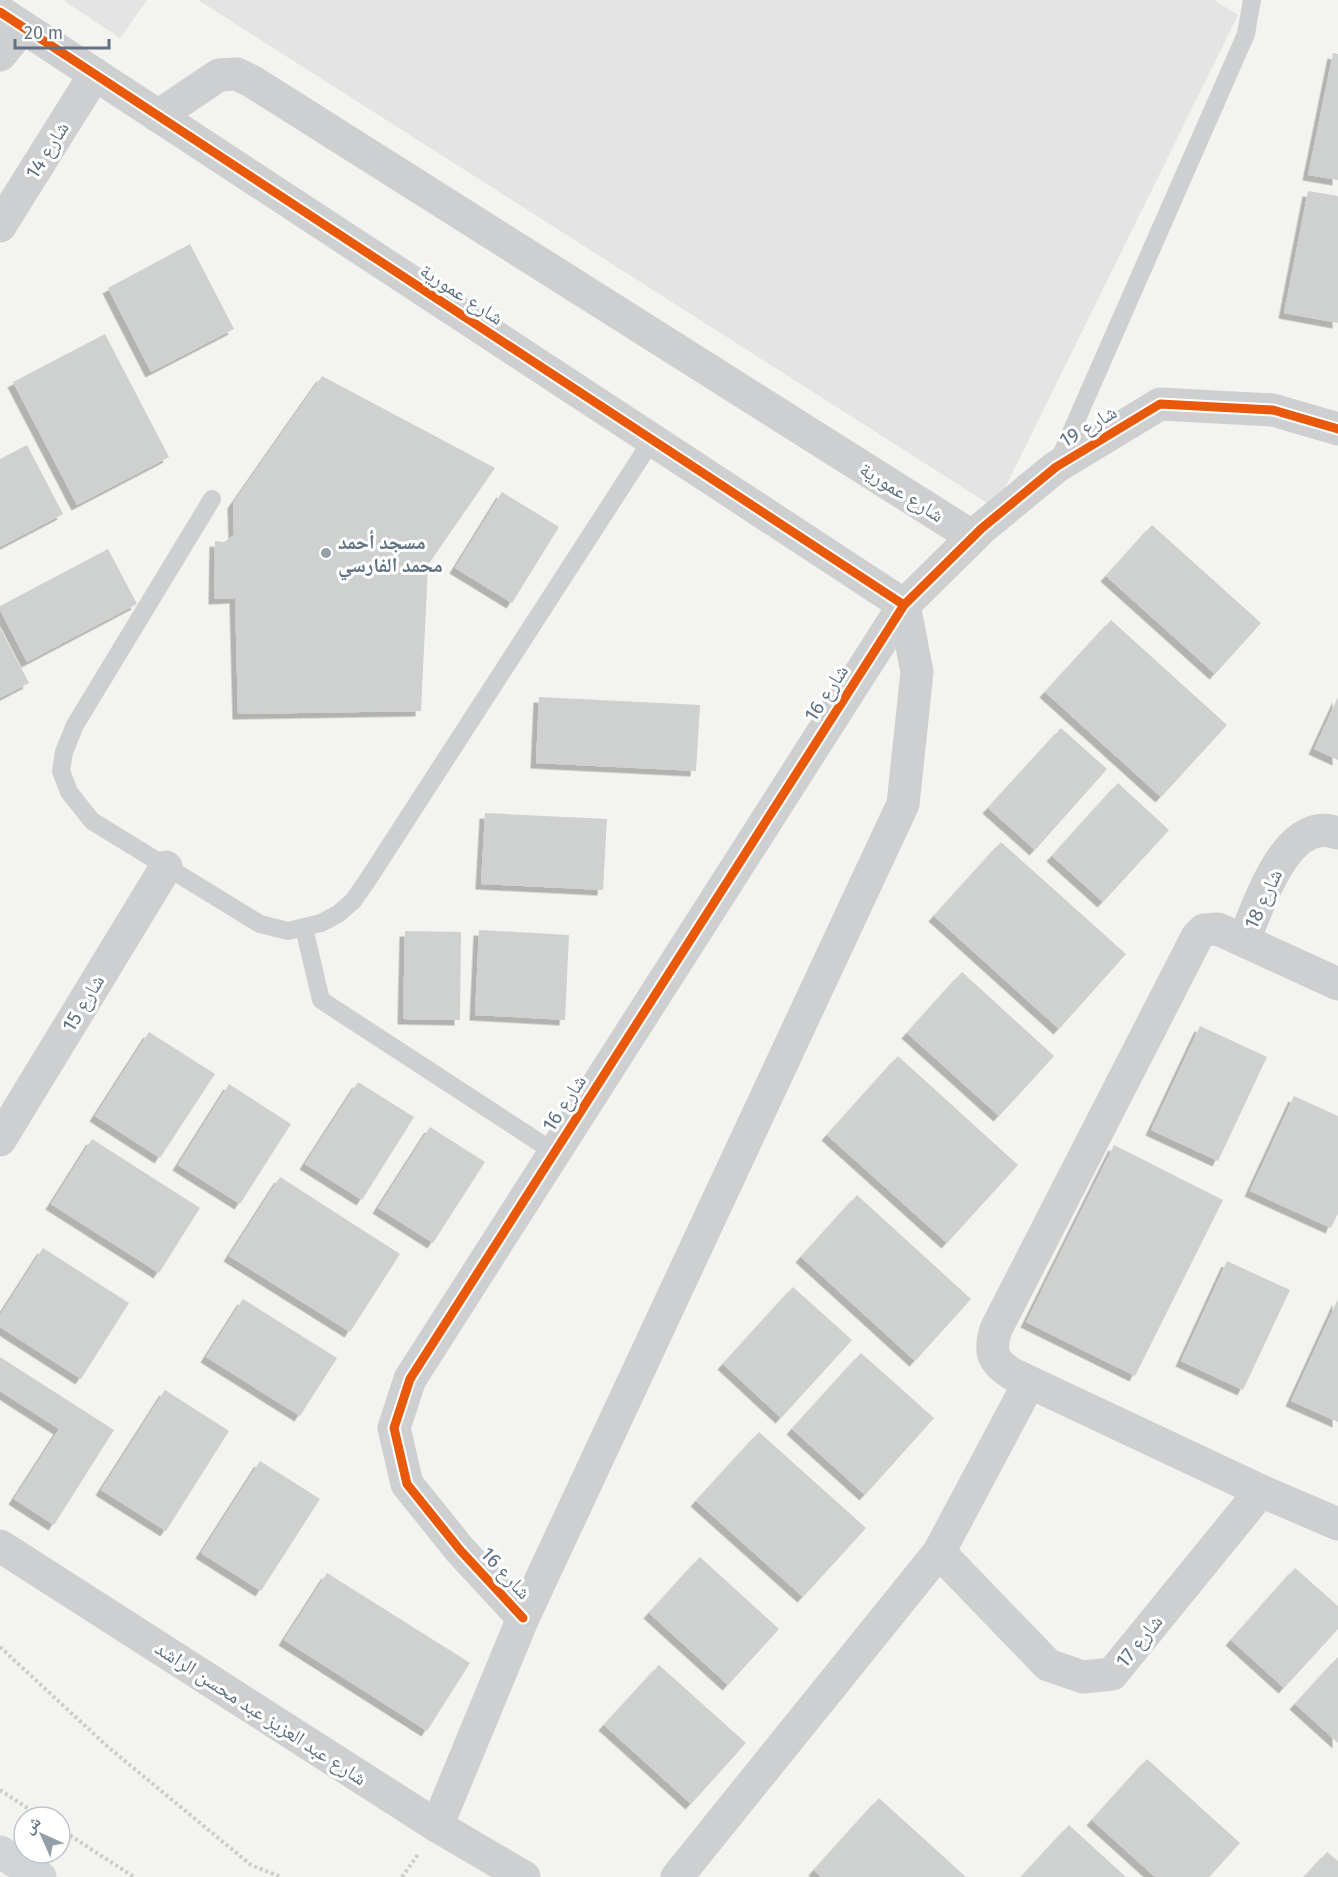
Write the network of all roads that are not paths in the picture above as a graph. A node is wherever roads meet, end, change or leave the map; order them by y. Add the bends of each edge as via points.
1 (1252, 0) edge
2 (11, 20) edge
3 (0, 55) edge
4 (94, 74) junction
5 (158, 116) junction
6 (0, 226) edge
7 (1338, 429) edge
8 (652, 440) junction
9 (1056, 467) junction
10 (212, 500) dead end
11 (973, 537) junction
12 (904, 605) junction
13 (1338, 833) edge
14 (166, 867) junction
15 (304, 928) junction
16 (1244, 939) junction
17 (1338, 984) edge
18 (0, 1140) edge
19 (554, 1152) junction
20 (1029, 1383) junction
21 (1262, 1491) junction
22 (1338, 1524) edge
23 (0, 1546) edge
24 (939, 1552) junction
25 (524, 1618) junction
26 (437, 1826) junction
27 (0, 1852) edge
28 (40, 1877) edge
29 (524, 1877) edge
30 (677, 1877) edge

1 - 9 lane via 1246,34
2 - 3 street
2 - 4 street, شارع عمورية
4 - 5 street, شارع عمورية
4 - 6 street, شارع 14
5 - 8 street, شارع عمورية
5 - 11 street, شارع عمورية via 219,75 237,74 253,82
7 - 9 street, شارع 19 via 1273,410 1160,404
8 - 12 street, شارع عمورية
8 - 15 lane via 368,881 338,914
9 - 11 street, شارع 19
10 - 14 lane via 75,725 61,771 69,792 92,821
11 - 12 street, شارع 19
12 - 19 street, شارع 16
12 - 25 street, شارع 16 via 917,672 903,804
13 - 16 street, شارع 18 via 1318,829 1285,853
14 - 15 lane via 260,924 288,931
14 - 18 street, شارع 15
15 - 19 lane via 321,1000
16 - 17 street, شارع 18
16 - 20 street via 1212,929 1204,930 1193,943 996,1329 992,1354 1000,1366
19 - 25 street, شارع 16 via 410,1379 394,1428 407,1484 460,1550
20 - 21 street
20 - 24 street
21 - 22 street
21 - 24 street, شارع 17 via 1112,1674 1083,1677 1048,1665
23 - 26 street, شارع عبد العزيز عبد محسن الراشد
24 - 30 street
25 - 26 street, شارع 16
26 - 29 street, شارع عبد العزيز عبد محسن الراشد
27 - 28 highway

